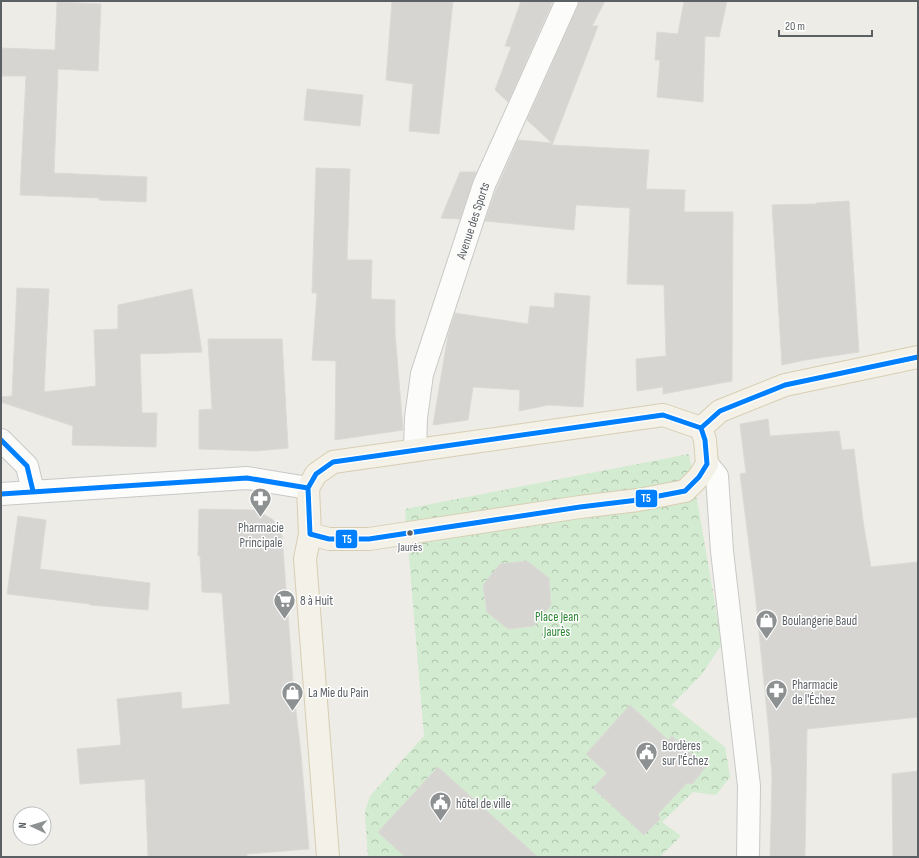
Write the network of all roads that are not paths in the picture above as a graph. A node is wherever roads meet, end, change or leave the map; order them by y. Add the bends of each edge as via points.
1 (567, 1) edge
2 (918, 357) edge
3 (701, 428) junction
4 (1, 440) edge
5 (414, 450) junction
6 (707, 464) junction
7 (308, 488) junction
8 (33, 491) junction
9 (1, 494) edge
10 (310, 534) junction
11 (328, 857) edge
12 (748, 857) edge

1 - 5 street, Avenue des Sports via 484,185 422,374
2 - 3 main road via 785,385 720,411
3 - 5 main road via 663,416
3 - 6 main road
4 - 8 street via 27,466
5 - 7 main road via 334,462 316,474
6 - 10 main road via 699,477 685,491 638,500 370,539 329,539
6 - 12 street via 717,476 722,551 749,786
7 - 8 street via 247,478
7 - 10 main road
8 - 9 street
10 - 11 main road via 305,559

